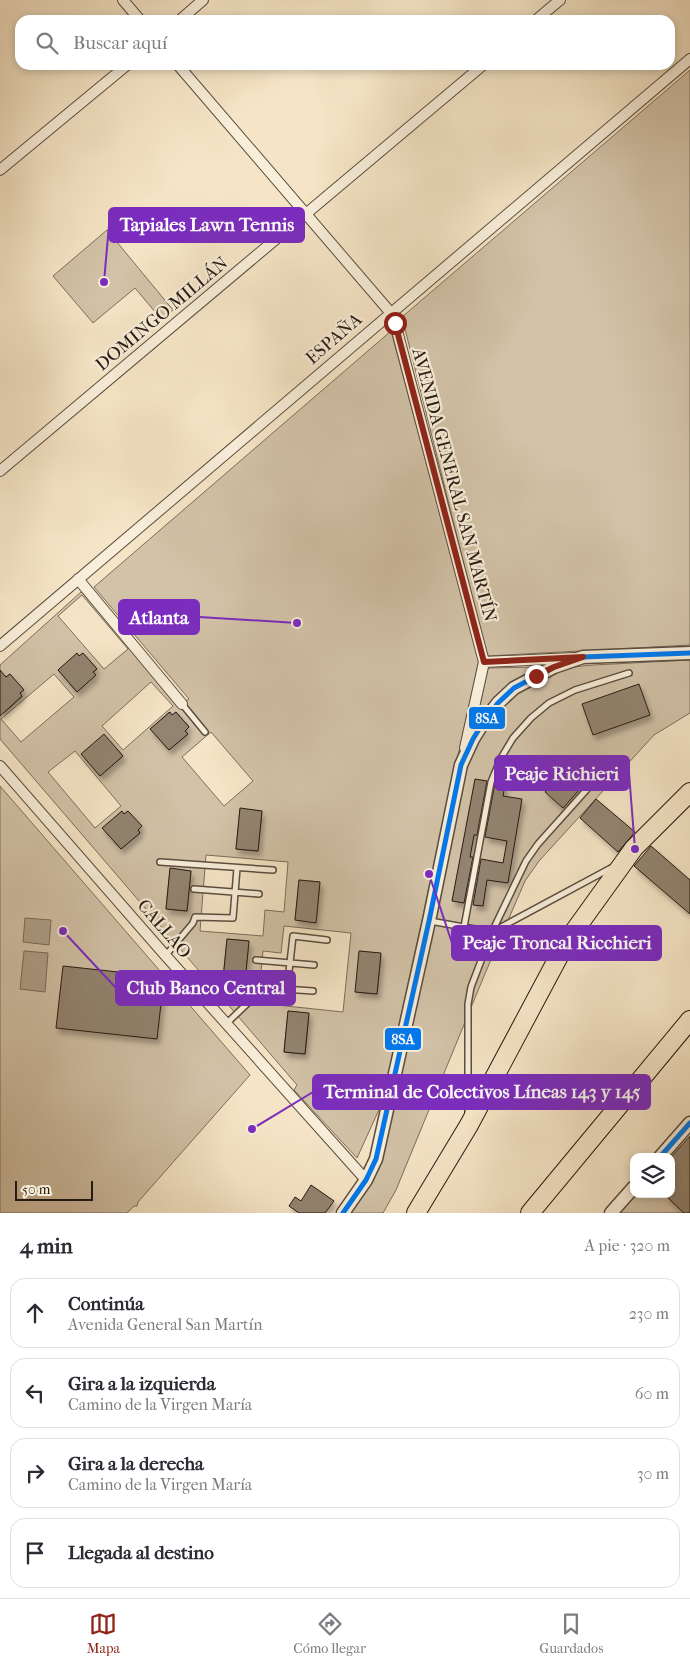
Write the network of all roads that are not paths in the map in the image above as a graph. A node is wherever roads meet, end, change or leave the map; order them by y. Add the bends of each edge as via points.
1 (123, 0) edge
2 (204, 0) edge
3 (560, 0) edge
4 (136, 15) edge
5 (186, 15) edge
6 (542, 15) edge
7 (690, 59) edge
8 (121, 70) edge
9 (182, 70) edge
10 (477, 70) edge
11 (0, 170) edge
12 (306, 215) junction
13 (390, 312) junction
14 (0, 471) edge
15 (78, 579) junction
16 (0, 646) edge
17 (690, 653) edge
18 (583, 657) junction
19 (484, 662) junction
20 (629, 673) dead end
21 (182, 704) joint
22 (206, 732) dead end
23 (462, 765) junction
24 (0, 766) edge
25 (589, 769) dead end
26 (690, 792) edge
27 (160, 862) dead end
28 (623, 862) junction
29 (237, 868) junction
30 (273, 870) dead end
31 (194, 889) dead end
32 (235, 892) junction
33 (259, 894) dead end
34 (429, 921) junction
35 (464, 927) junction
36 (492, 932) junction
37 (327, 940) dead end
38 (165, 955) junction
39 (256, 960) dead end
40 (290, 964) junction
41 (314, 965) dead end
42 (287, 990) junction
43 (313, 992) dead end
44 (286, 998) dead end
45 (690, 1020) edge
46 (226, 1024) junction
47 (690, 1123) edge
48 (469, 1125) junction
49 (664, 1153) edge
50 (439, 1176) junction
51 (366, 1180) junction
52 (630, 1192) edge
53 (343, 1213) edge
54 (406, 1213) edge
55 (416, 1213) edge
56 (530, 1213) edge
57 (611, 1213) edge

1 - 4 street
2 - 5 street
3 - 6 street
7 - 13 street, ESPAÑA
8 - 11 street
9 - 12 street, AVENIDA GENERAL SAN MARTÍN
10 - 12 street, DOMINGO MILLÁN
12 - 13 street, AVENIDA GENERAL SAN MARTÍN
12 - 14 street, DOMINGO MILLÁN
13 - 15 street, ESPAÑA
13 - 19 street, AVENIDA GENERAL SAN MARTÍN
15 - 16 street, ESPAÑA
15 - 21 street
17 - 18 street
18 - 19 street
18 - 23 street via 554,667 514,688 484,721
19 - 23 street
20 - 35 lane via 549,702 513,738 491,782
21 - 22 lane
23 - 34 street
24 - 38 street, CALLAO
25 - 36 lane via 598,777 526,861
26 - 28 highway
27 - 29 lane
28 - 36 lane
28 - 48 highway via 567,941
29 - 30 lane
29 - 32 lane
31 - 32 lane
32 - 33 lane
32 - 38 lane via 232,918 195,917
34 - 35 lane
34 - 51 street via 380,1143
35 - 36 lane
36 - 48 lane via 471,987 468,1004
37 - 40 lane via 293,936
38 - 46 street, CALLAO
39 - 40 lane
40 - 41 lane
40 - 42 lane
42 - 43 lane
42 - 44 lane
42 - 46 lane via 253,987 251,1000
45 - 56 highway
46 - 51 street, CALLAO
47 - 49 street
48 - 50 highway
50 - 54 highway
50 - 55 highway
51 - 53 street
52 - 57 street

